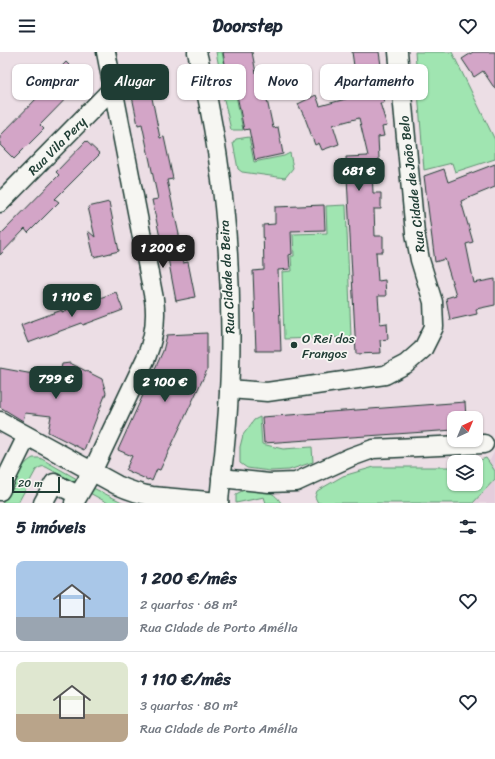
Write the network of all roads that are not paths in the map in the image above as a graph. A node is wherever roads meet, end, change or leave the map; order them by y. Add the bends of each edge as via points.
1 (106, 52) edge
2 (197, 52) edge
3 (398, 52) edge
4 (108, 64) edge
5 (101, 100) edge
6 (115, 100) edge
7 (0, 203) edge
8 (229, 390) junction
9 (0, 421) edge
10 (27, 436) junction
11 (484, 444) dead end
12 (92, 472) junction
13 (222, 478) junction
14 (0, 491) edge
15 (76, 499) edge
16 (219, 502) edge
17 (43, 503) edge

1 - 4 street
2 - 8 street, Rua Cidade da Beira via 216,145 227,235 230,281
3 - 8 street, Rua Cidade de João Belo via 415,233 433,302 434,327 423,349 406,364 385,375 267,392
5 - 7 street, Rua Vila Pery
6 - 12 street via 156,319 150,349
8 - 13 street, Rua Cidade da Beira
9 - 10 street
10 - 12 street
10 - 14 street
11 - 13 street via 373,449 296,482 269,483
12 - 15 street
12 - 16 street via 121,487 143,494
13 - 16 street, Rua Cidade da Beira
15 - 17 street via 54,483

